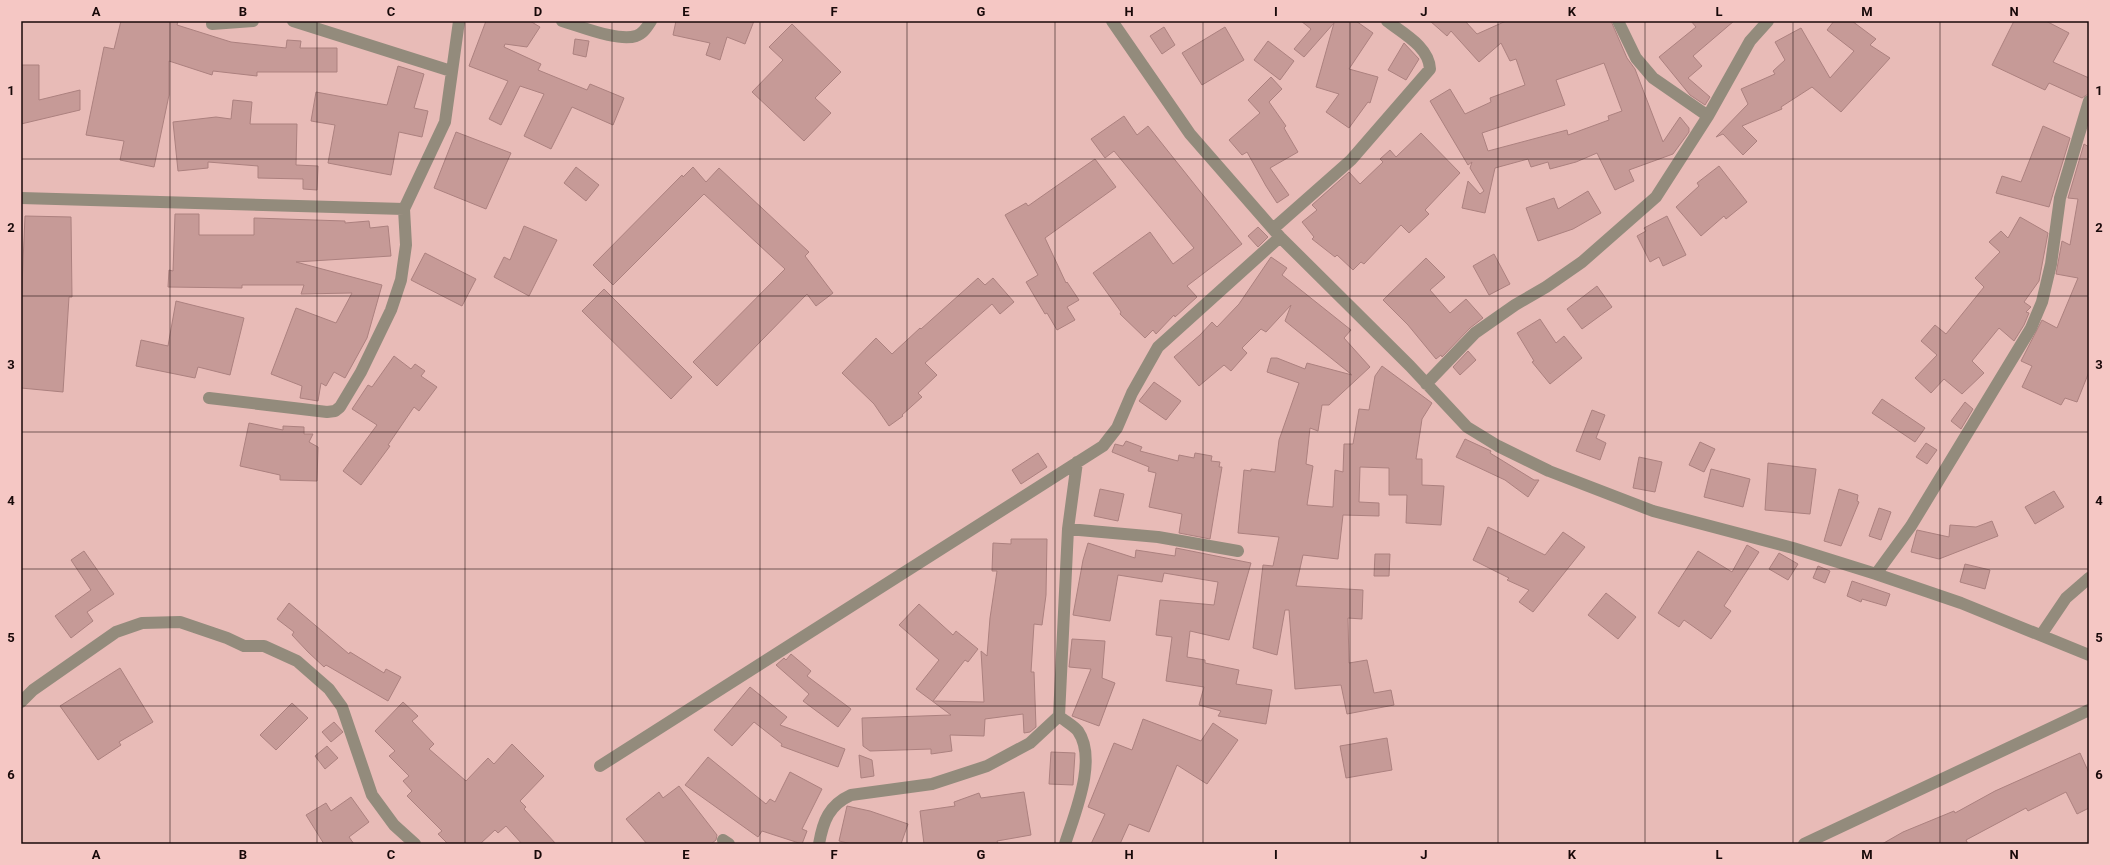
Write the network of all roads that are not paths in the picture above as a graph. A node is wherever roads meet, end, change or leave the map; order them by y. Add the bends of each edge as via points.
1 (254, 21) edge
2 (293, 21) edge
3 (459, 21) edge
4 (562, 21) edge
5 (651, 21) edge
6 (1112, 21) edge
7 (1387, 21) edge
8 (1618, 21) edge
9 (1768, 21) edge
10 (212, 24) dead end
11 (451, 71) junction
12 (2089, 101) edge
13 (1708, 116) junction
14 (21, 198) edge
15 (404, 209) junction
16 (1277, 233) junction
17 (1426, 384) junction
18 (209, 398) dead end
19 (1076, 462) junction
20 (1068, 529) junction
21 (1238, 551) dead end
22 (1876, 574) junction
23 (2089, 578) edge
24 (2041, 635) junction
25 (2089, 655) edge
26 (21, 702) edge
27 (2089, 710) edge
28 (1059, 716) junction
29 (600, 766) dead end
30 (415, 844) edge
31 (819, 844) edge
32 (1065, 844) edge
33 (1804, 844) edge

1 - 10 street
2 - 11 street
3 - 11 street
4 - 5 street via 617,36 635,36 645,31
6 - 16 street via 1190,134
7 - 16 street via 1423,49 1429,59 1430,69 1351,160
8 - 13 street via 1636,58 1653,78
9 - 13 street via 1750,41
11 - 15 street via 445,122
12 - 22 street via 2060,198 2051,264 2042,302 2031,328 1911,526
13 - 17 street via 1656,197 1582,262 1475,333
14 - 15 street
15 - 18 street via 406,245 401,280 394,302 361,372 335,412
16 - 17 street
16 - 19 street via 1158,347 1132,393 1117,428 1103,446
17 - 22 street via 1467,427 1498,446 1549,471 1654,511 1793,548
19 - 20 street
19 - 29 street
20 - 21 street via 1158,537
20 - 28 street
22 - 24 street
23 - 24 street via 2066,598
24 - 25 street
26 - 30 street via 33,690 116,632 142,623 180,622 244,646 264,646 297,661 333,695 342,707 372,795 394,825
27 - 33 street
28 - 31 street via 1030,743 987,766 932,784 851,795 840,800 828,812
28 - 32 street via 1078,731 1084,745 1085,761 1080,799

